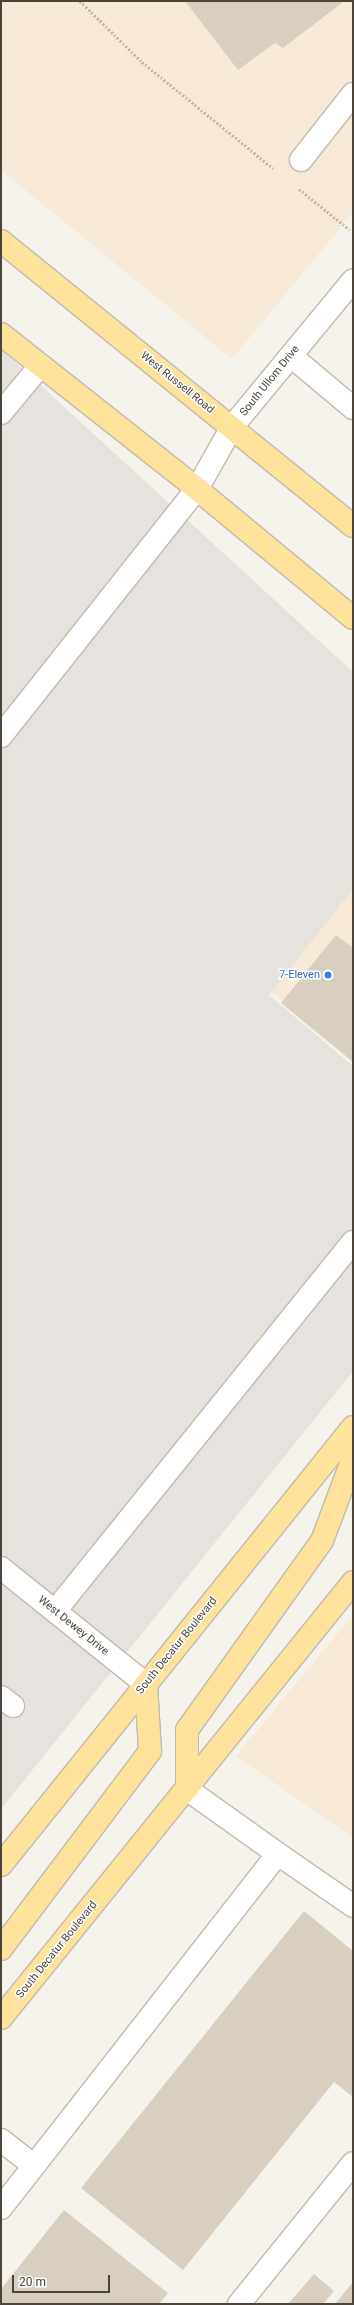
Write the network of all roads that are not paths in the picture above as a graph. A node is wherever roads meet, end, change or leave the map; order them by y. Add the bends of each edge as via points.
1 (353, 94) edge
2 (301, 160) dead end
3 (1, 241) edge
4 (353, 280) edge
5 (1, 334) edge
6 (291, 356) junction
7 (40, 366) junction
8 (353, 408) edge
9 (1, 413) edge
10 (232, 427) junction
11 (196, 489) junction
12 (353, 526) edge
13 (353, 618) edge
14 (1, 736) edge
15 (353, 1242) edge
16 (353, 1427) edge
17 (353, 1458) edge
18 (1, 1568) edge
19 (353, 1582) edge
20 (55, 1611) junction
21 (146, 1684) junction
22 (187, 1789) junction
23 (278, 1854) junction
24 (1, 1865) edge
25 (353, 1906) edge
26 (1, 1949) edge
27 (1, 2018) edge
28 (1, 2140) edge
29 (353, 2162) edge
30 (34, 2166) junction
31 (1, 2208) edge
32 (239, 2304) edge

1 - 2 street
3 - 10 main road, West Russell Road
4 - 6 street, South Ullom Drive
5 - 7 main road
6 - 8 street
6 - 10 street, South Ullom Drive
7 - 9 street
7 - 11 main road
10 - 11 street, South Ullom Drive
10 - 12 main road, West Russell Road
11 - 13 main road
11 - 14 street, South Ullom Drive
15 - 20 street
16 - 21 main road, South Decatur Boulevard
17 - 22 main road via 322,1541 187,1730
18 - 20 street, West Dewey Drive
19 - 22 main road, South Decatur Boulevard
20 - 21 street, West Dewey Drive
21 - 24 main road, South Decatur Boulevard
21 - 26 main road via 150,1751
22 - 23 street
22 - 27 main road, South Decatur Boulevard
23 - 25 street
23 - 30 street
28 - 30 street
29 - 32 street
30 - 31 street

